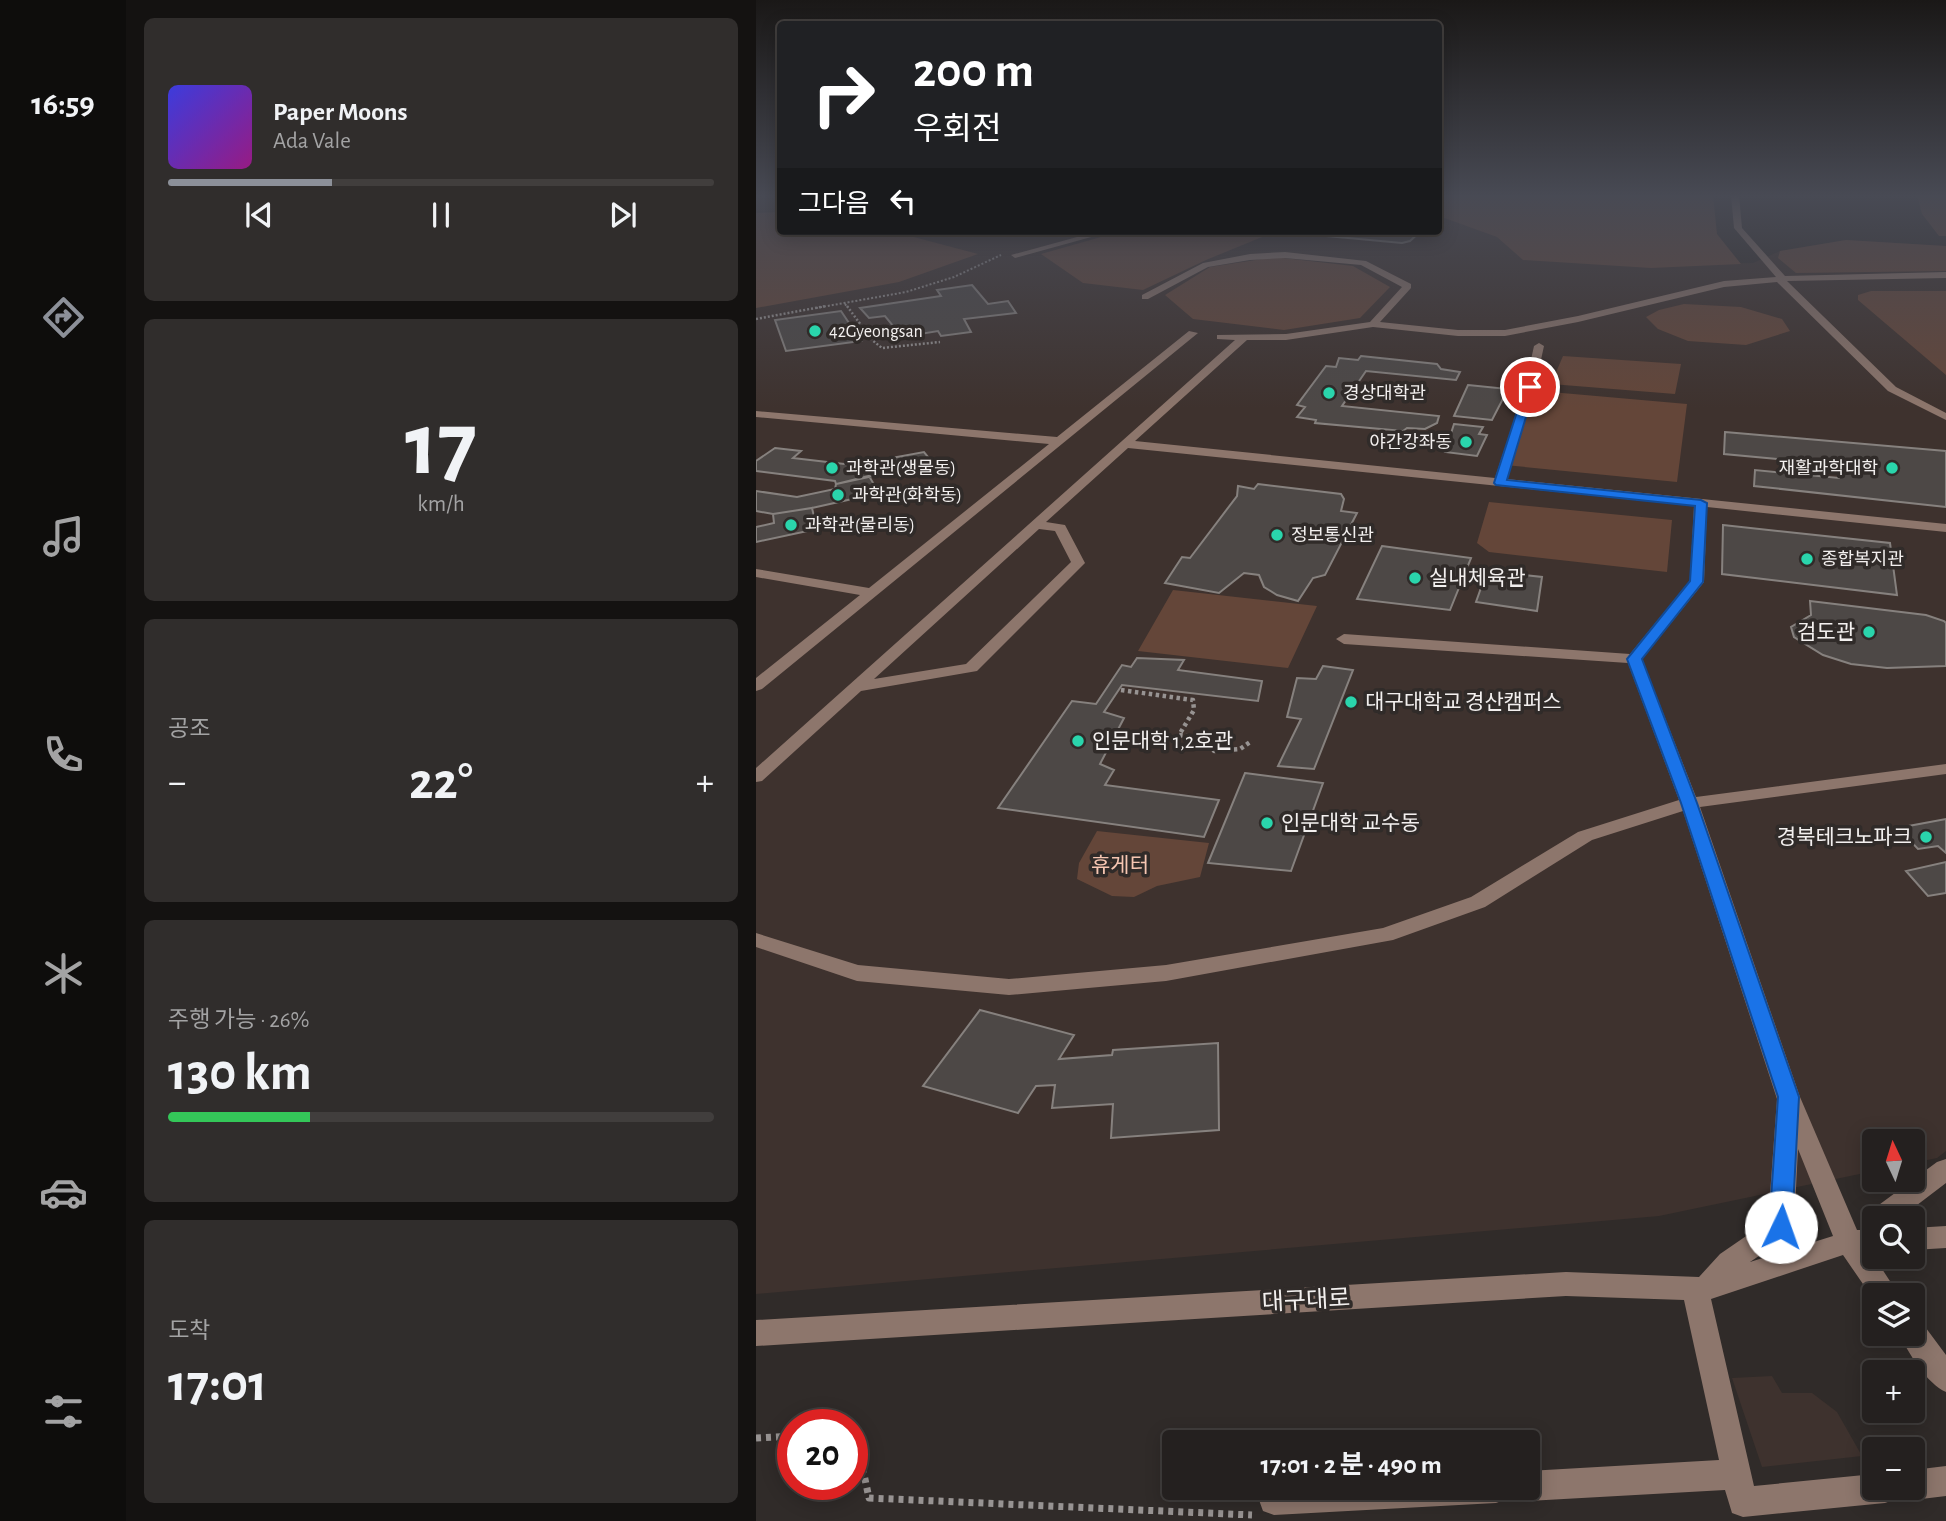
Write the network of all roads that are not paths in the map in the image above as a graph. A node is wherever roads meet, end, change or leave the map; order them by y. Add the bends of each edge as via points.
1 (1204, 266) edge
2 (1369, 266) edge
3 (1770, 266) edge
4 (1946, 275) edge
5 (1781, 279) junction
6 (1145, 297) dead end
7 (1373, 324) junction
8 (1193, 333) dead end
9 (1221, 337) dead end
10 (1244, 337) junction
11 (1539, 345) dead end
12 (756, 414) edge
13 (1946, 417) edge
14 (1060, 441) junction
15 (1125, 444) junction
16 (1500, 483) junction
17 (1701, 503) junction
18 (1036, 525) junction
19 (1946, 528) edge
20 (756, 573) edge
21 (874, 593) junction
22 (1344, 639) dead end
23 (1634, 659) junction
24 (756, 686) edge
25 (857, 687) junction
26 (1946, 769) edge
27 (756, 777) edge
28 (1689, 803) junction
29 (756, 940) edge
30 (1788, 1097) junction
31 (1946, 1169) edge
32 (1897, 1206) edge
33 (1946, 1237) edge
34 (1925, 1238) edge
35 (1862, 1242) edge
36 (1700, 1289) junction
37 (756, 1333) edge
38 (1923, 1346) edge
39 (1946, 1378) edge
40 (1737, 1474) junction
41 (1946, 1481) edge
42 (1925, 1484) edge
43 (1540, 1485) edge
44 (1862, 1490) edge

1 - 6 street
2 - 7 street via 1408,286
3 - 5 street
4 - 5 street
5 - 7 street via 1724,284 1505,333
5 - 13 street via 1892,389
7 - 10 street via 1286,337
8 - 14 street
9 - 10 street
10 - 15 street
11 - 16 street
12 - 14 street
14 - 21 street
15 - 16 street
15 - 18 street
16 - 17 street
17 - 19 street
17 - 23 street via 1697,582
18 - 25 street
18 - 25 street via 1060,528 1078,563 971,668
20 - 21 street
21 - 24 street
22 - 23 street
23 - 28 street
25 - 27 street
26 - 28 street
28 - 29 street via 1585,836 1478,902 1386,935 1166,973 1009,987 857,972
28 - 30 street
30 - 35 street
30 - 36 street via 1781,1227
31 - 32 street
33 - 34 street
35 - 36 street, 대구대로
36 - 37 street, 대구대로 via 1566,1284
36 - 40 street
38 - 39 street
40 - 43 street
40 - 44 street via 1744,1502
41 - 42 street

